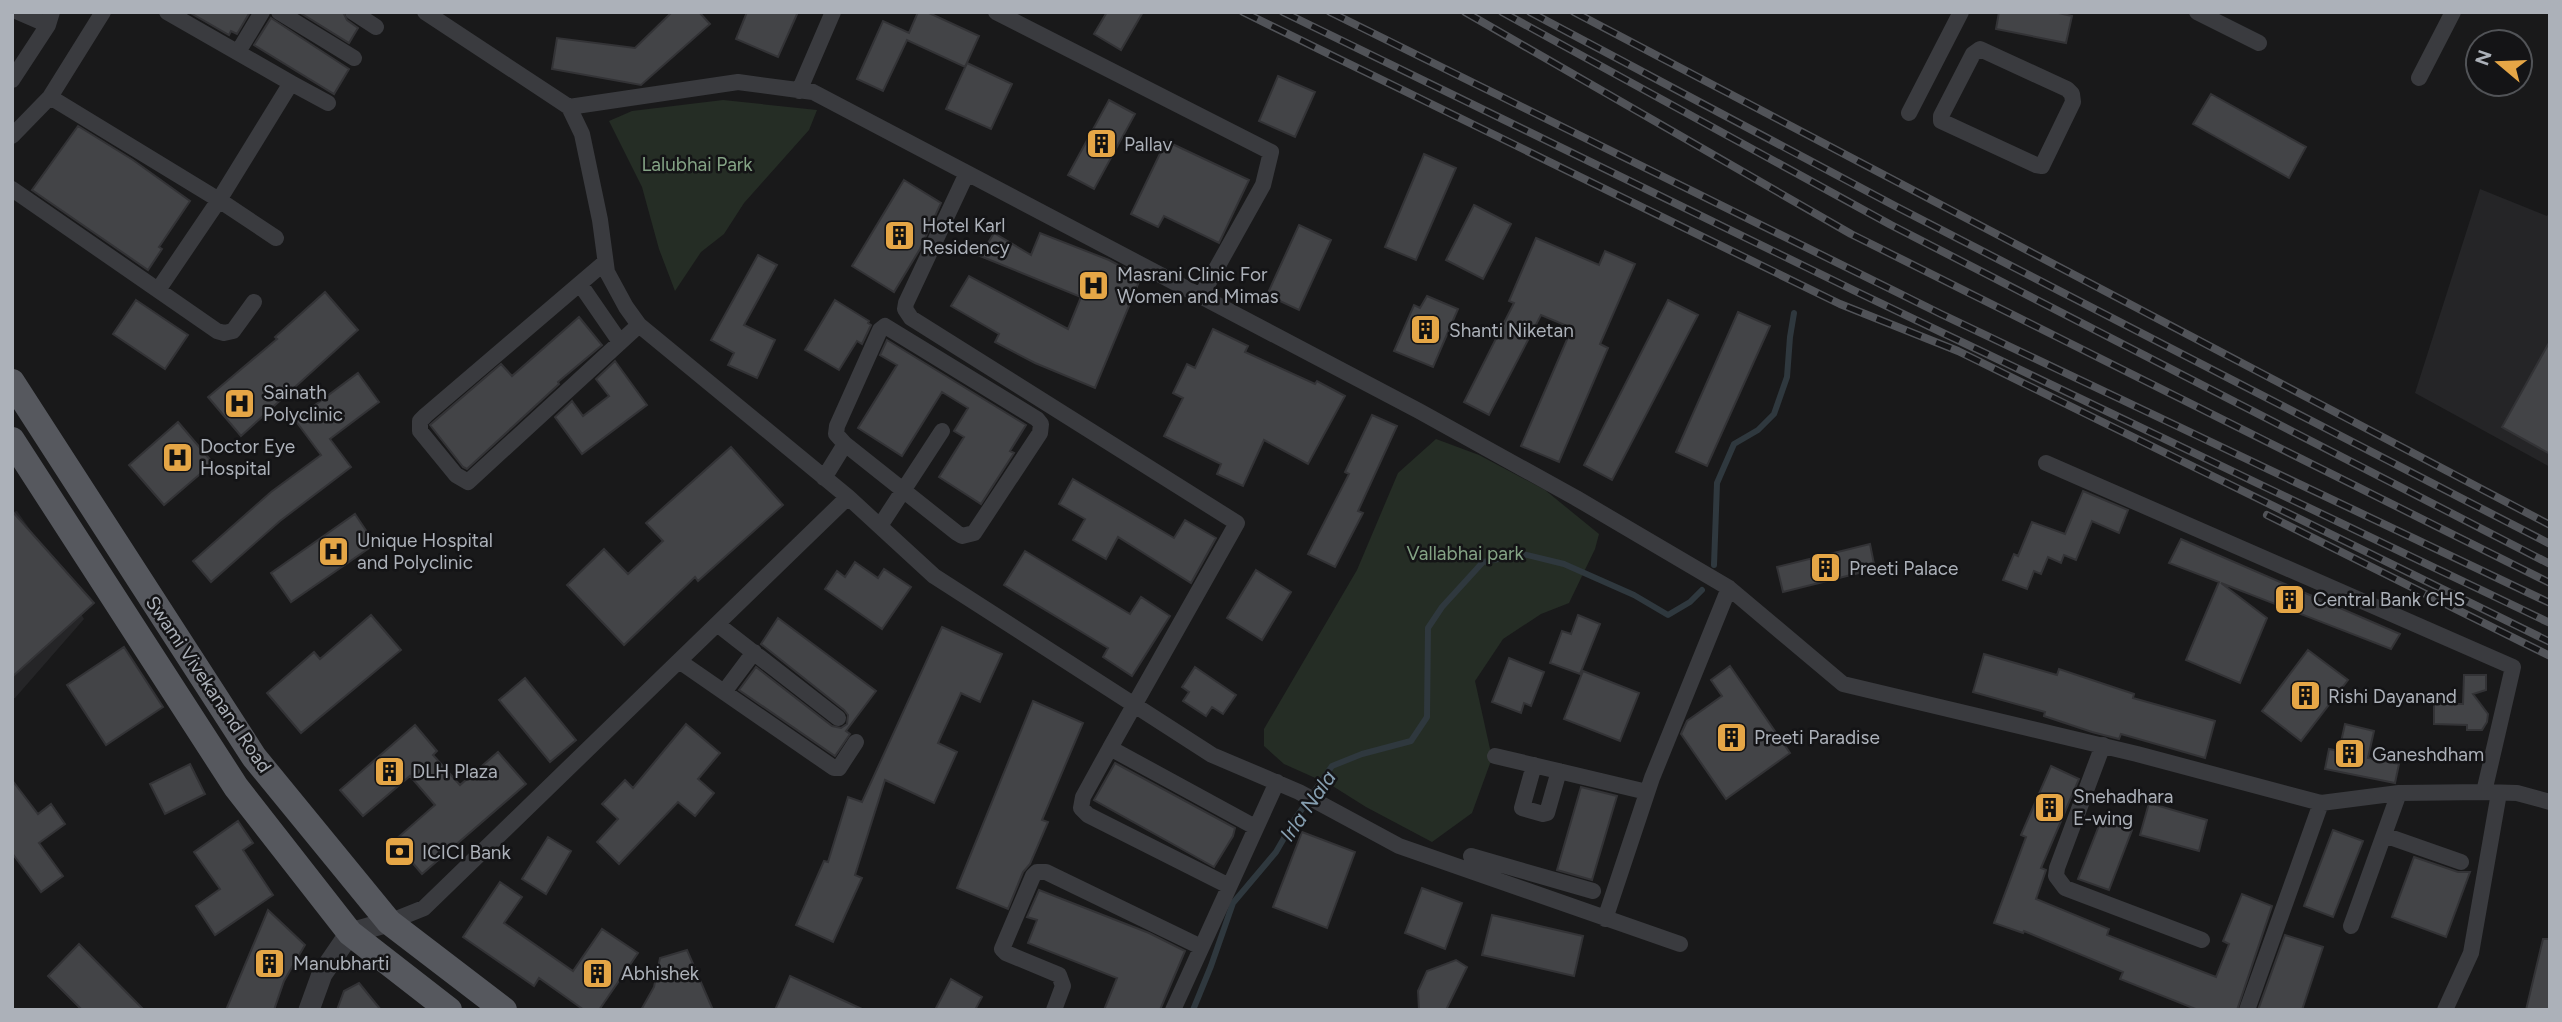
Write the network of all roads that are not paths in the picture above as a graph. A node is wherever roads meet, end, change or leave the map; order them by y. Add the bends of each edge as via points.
1 (18, 12) edge
2 (103, 12) edge
3 (167, 12) edge
4 (262, 12) edge
5 (279, 12) edge
6 (354, 12) edge
7 (425, 12) edge
8 (833, 12) edge
9 (996, 12) edge
10 (1961, 12) edge
11 (2197, 12) edge
12 (2453, 12) edge
13 (50, 18) edge
14 (376, 27) dead end
15 (2259, 43) dead end
16 (238, 52) junction
17 (354, 58) dead end
18 (1930, 72) junction
19 (2419, 78) dead end
20 (12, 80) edge
21 (291, 83) junction
22 (1957, 84) junction
23 (799, 91) junction
24 (50, 97) junction
25 (328, 103) dead end
26 (569, 107) junction
27 (1909, 113) dead end
28 (12, 136) edge
29 (967, 173) junction
30 (12, 189) edge
31 (219, 200) junction
32 (276, 238) dead end
33 (604, 263) junction
34 (611, 280) junction
35 (580, 284) junction
36 (158, 290) junction
37 (620, 296) junction
38 (1201, 296) junction
39 (590, 298) junction
40 (254, 302) dead end
41 (600, 314) junction
42 (639, 325) junction
43 (931, 330) junction
44 (620, 342) junction
45 (920, 346) junction
46 (990, 368) junction
47 (12, 382) edge
48 (981, 384) junction
49 (943, 431) dead end
50 (12, 440) edge
51 (845, 444) junction
52 (2046, 463) dead end
53 (824, 478) junction
54 (904, 491) junction
55 (848, 497) junction
56 (880, 526) junction
57 (1729, 589) junction
58 (717, 624) junction
59 (754, 652) junction
60 (679, 661) junction
61 (724, 692) junction
62 (1136, 706) junction
63 (838, 718) dead end
64 (856, 742) dead end
65 (2102, 745) junction
66 (1110, 748) junction
67 (1495, 756) dead end
68 (1534, 765) junction
69 (1559, 771) junction
70 (1277, 782) junction
71 (1647, 792) junction
72 (2492, 792) junction
73 (2399, 793) junction
74 (2550, 802) edge
75 (2321, 803) junction
76 (1255, 827) junction
77 (2384, 835) junction
78 (2461, 862) dead end
79 (1480, 865) junction
80 (1572, 885) junction
81 (1229, 886) junction
82 (1594, 891) dead end
83 (1566, 905) junction
84 (1605, 919) junction
85 (389, 922) junction
86 (2351, 926) dead end
87 (350, 933) junction
88 (2202, 940) dead end
89 (1680, 944) dead end
90 (1201, 947) junction
91 (309, 1010) edge
92 (449, 1010) edge
93 (504, 1010) edge
94 (1054, 1010) edge
95 (1173, 1010) edge
96 (2247, 1010) edge
97 (2445, 1010) edge

1 - 13 street
2 - 24 street
3 - 16 street
4 - 16 street
5 - 17 street
6 - 14 street
7 - 26 street
8 - 23 street
9 - 38 street via 1271,152 1263,185
10 - 18 street
11 - 15 street
12 - 19 street
13 - 20 street
16 - 21 street
18 - 22 street
18 - 27 street
21 - 25 street
21 - 31 street
22 - 22 street via 1941,118 1943,123 2036,165 2045,163 2073,102 2070,91 1980,49
23 - 26 street via 738,82
23 - 29 street via 813,92
24 - 28 street
24 - 31 street
26 - 33 street via 582,134
29 - 38 street
29 - 43 street via 906,303 911,318
30 - 36 street
31 - 32 street
31 - 36 street
33 - 34 street
33 - 35 street
34 - 37 street
34 - 39 street
35 - 39 street
35 - 44 street via 426,415 420,421 420,431 456,475 468,482
36 - 40 street via 224,333 233,331
37 - 41 street
37 - 42 street
38 - 57 street via 1407,404
39 - 41 street
41 - 44 street
42 - 44 street
42 - 53 street
43 - 45 street
43 - 46 street
45 - 48 street
45 - 51 street via 890,328 880,330 837,426 836,435
46 - 48 street
46 - 62 street via 1237,523
47 - 85 main road, Swami Vivekanand Road via 254,757
48 - 54 street via 1037,419 1041,428 974,533 957,533
49 - 54 street
50 - 87 main road, Swami Vivekanand Road via 236,787
51 - 53 street
51 - 54 street
52 - 72 street via 2513,667
53 - 55 street
54 - 56 street
55 - 56 street
55 - 58 street
56 - 62 street via 934,576
57 - 65 street via 1843,684
57 - 71 street
58 - 59 street
58 - 60 street
59 - 61 street
59 - 63 street
60 - 61 street
60 - 85 street via 424,908
61 - 64 street via 834,768 839,768
62 - 66 street
62 - 70 street via 1212,755
65 - 75 street
65 - 88 street via 2057,868 2058,881 2065,888
66 - 76 street
66 - 81 street via 1083,797 1084,813
67 - 68 street
68 - 69 street
68 - 69 street via 1522,808 1543,814
69 - 71 street
70 - 76 street
70 - 79 street via 1399,846
71 - 84 street
72 - 73 street
72 - 74 street
72 - 97 street via 2471,953
73 - 75 street
73 - 77 street
75 - 96 street
76 - 81 street
77 - 78 street
77 - 86 street
79 - 80 street
79 - 83 street
80 - 82 street
80 - 83 street
81 - 90 street
83 - 84 street
84 - 89 street
85 - 87 street
85 - 93 main road, Swami Vivekanand Road
87 - 91 street via 322,974
87 - 92 main road, Swami Vivekanand Road
90 - 94 street via 1046,872 1037,872 1002,949 1059,975 1063,986
90 - 95 street

